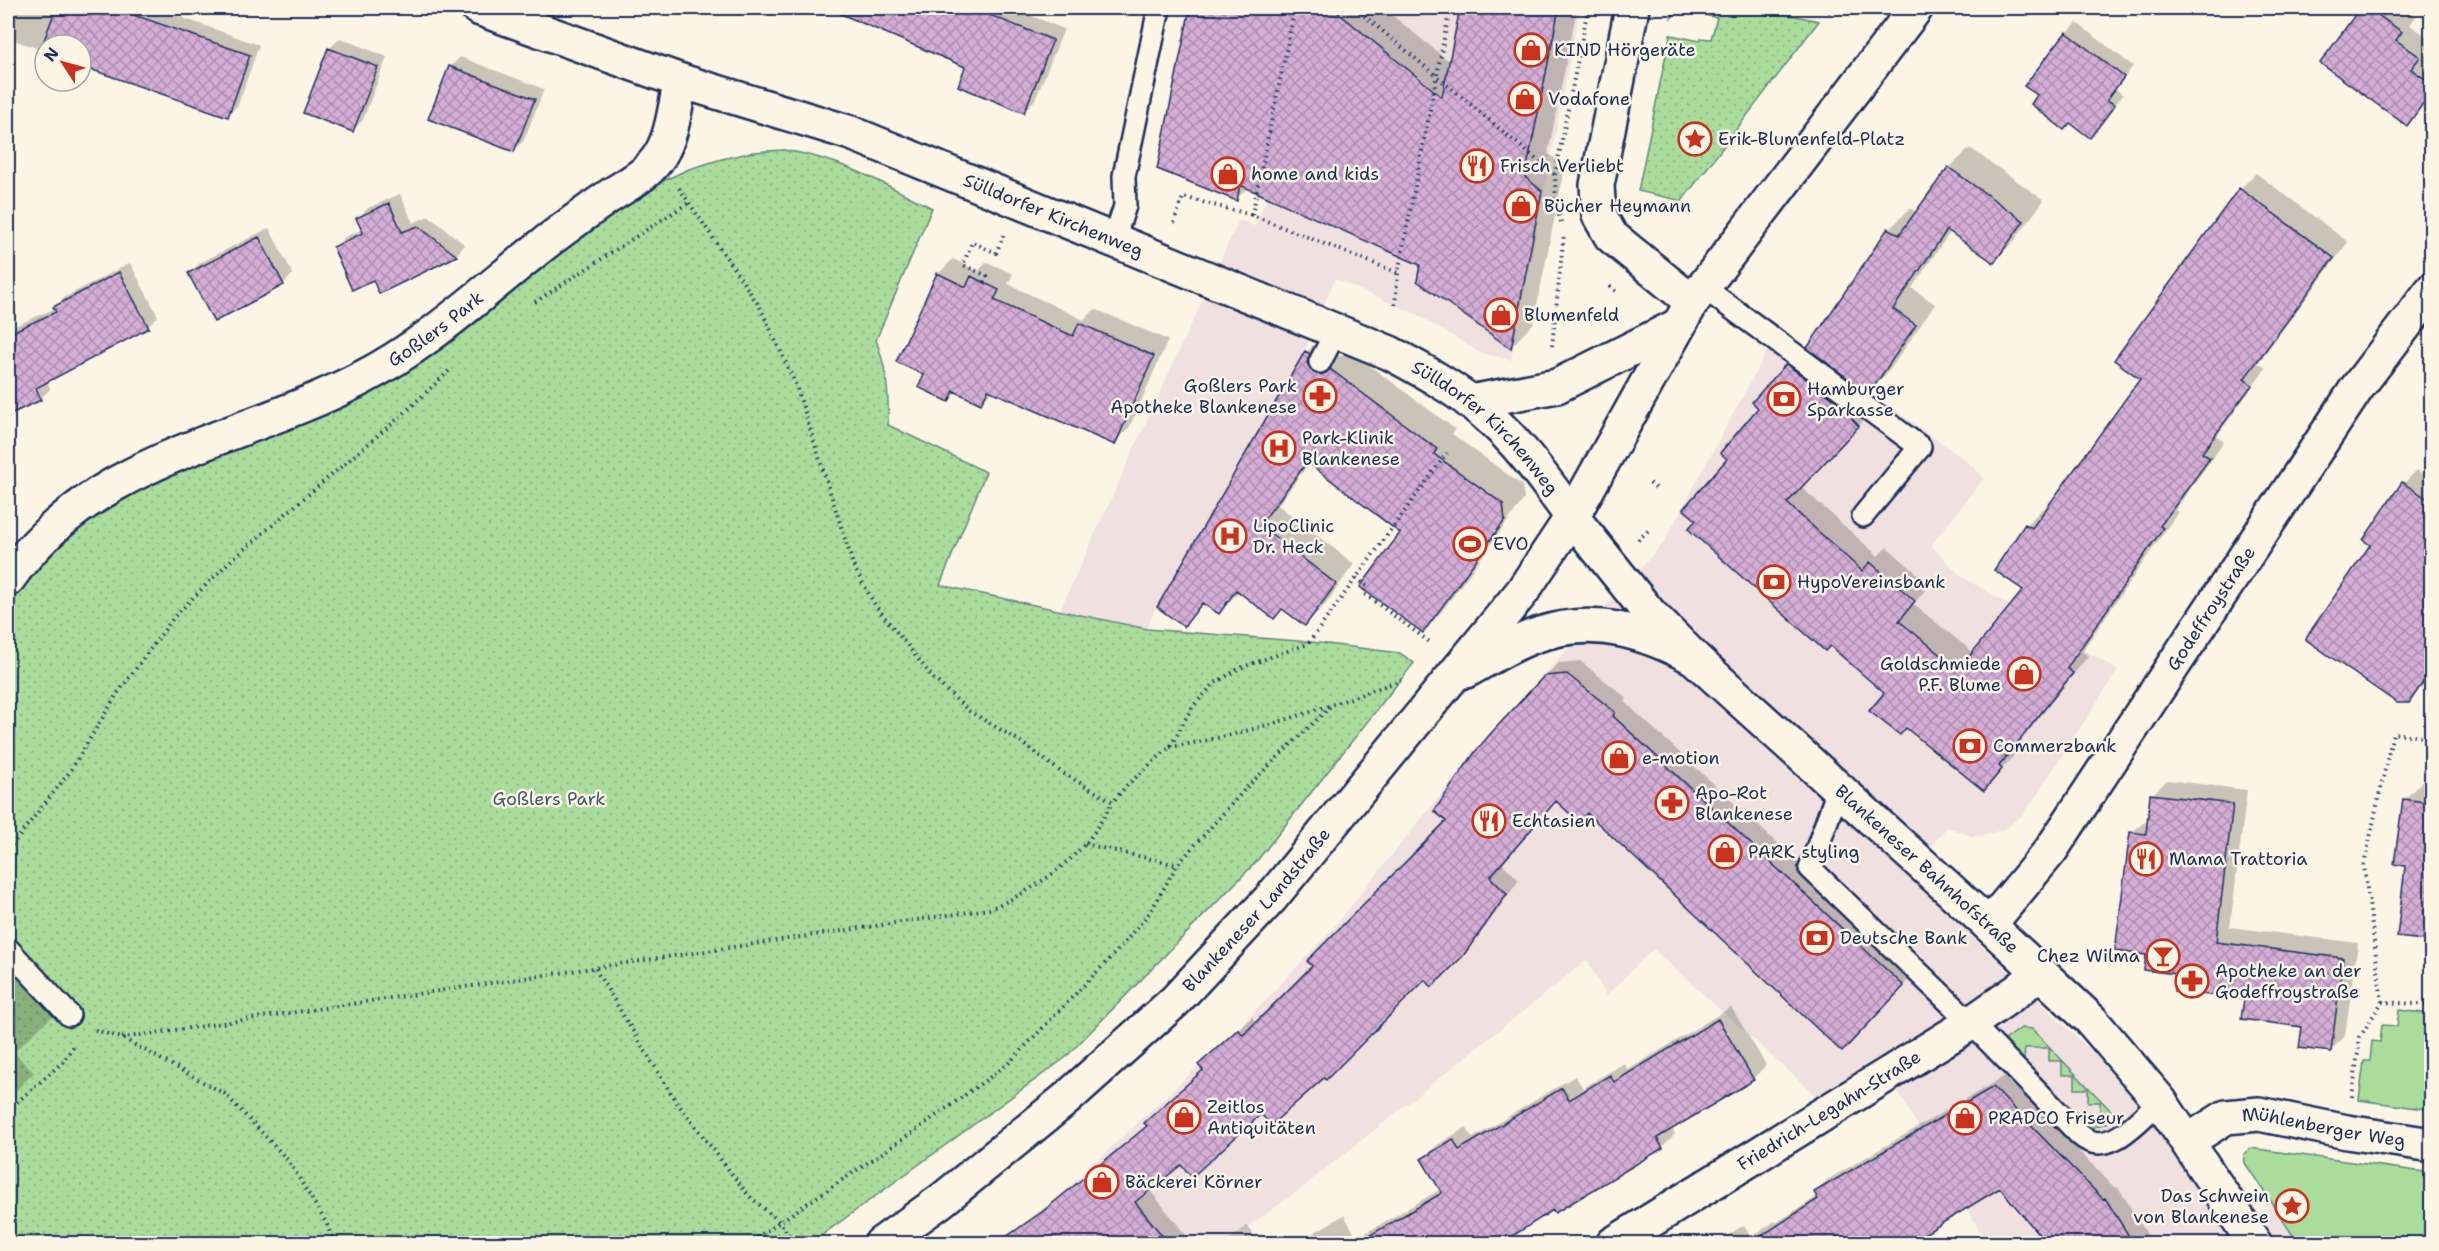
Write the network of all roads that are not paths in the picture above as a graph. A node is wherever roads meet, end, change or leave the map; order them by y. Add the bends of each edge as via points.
1 (483, 8) edge
2 (1159, 8) edge
3 (1632, 8) edge
4 (1916, 8) edge
5 (681, 81) junction
6 (1114, 238) junction
7 (2432, 290) edge
8 (1691, 305) junction
9 (1327, 327) junction
10 (1320, 362) dead end
11 (1470, 402) junction
12 (1863, 516) dead end
13 (1572, 517) junction
14 (8, 579) edge
15 (1694, 658) junction
16 (1456, 675) junction
17 (1838, 790) junction
18 (1989, 925) junction
19 (8, 949) edge
20 (2039, 972) junction
21 (69, 1015) road end
22 (1971, 1023) junction
23 (2160, 1101) junction
24 (2188, 1141) junction
25 (2432, 1145) edge
26 (881, 1244) edge
27 (1612, 1244) edge
28 (2255, 1244) edge

1 - 5 street, Sülldorfer Kirchenweg
2 - 6 lane via 1124,176 1125,206
3 - 8 street via 1597,185 1599,215 1611,236
4 - 8 street
5 - 6 street, Sülldorfer Kirchenweg via 851,133
5 - 14 street, Goßlers Park via 666,143 652,166 582,215 427,336 360,379 162,460 102,489 46,533
6 - 9 street, Sülldorfer Kirchenweg
7 - 18 street, Godeffroystraße via 2357,388 2051,850
8 - 11 street via 1557,386
8 - 12 lane via 1920,447
8 - 13 street
9 - 10 lane
9 - 11 street, Sülldorfer Kirchenweg via 1390,353
11 - 13 street, Sülldorfer Kirchenweg via 1511,439
13 - 15 street, Blankeneser Bahnhofstraße via 1650,614
13 - 16 street, Blankeneser Landstraße via 1522,592
15 - 16 street via 1638,632 1574,627 1541,634
15 - 17 street, Blankeneser Bahnhofstraße
16 - 26 street, Blankeneser Landstraße via 1271,898 1175,1001 1066,1099
17 - 18 street, Blankeneser Bahnhofstraße
17 - 22 lane via 1810,868
18 - 20 street, Blankeneser Bahnhofstraße
19 - 21 lane
20 - 22 street, Friedrich-Legahn-Straße
20 - 23 street, Blankeneser Bahnhofstraße via 2091,1020
22 - 23 lane via 2086,1140 2104,1144 2114,1140
22 - 27 street, Friedrich-Legahn-Straße
23 - 24 street, Blankeneser Bahnhofstraße
24 - 25 street, Mühlenberger Weg via 2226,1117 2259,1114
24 - 28 street, Blankeneser Bahnhofstraße

